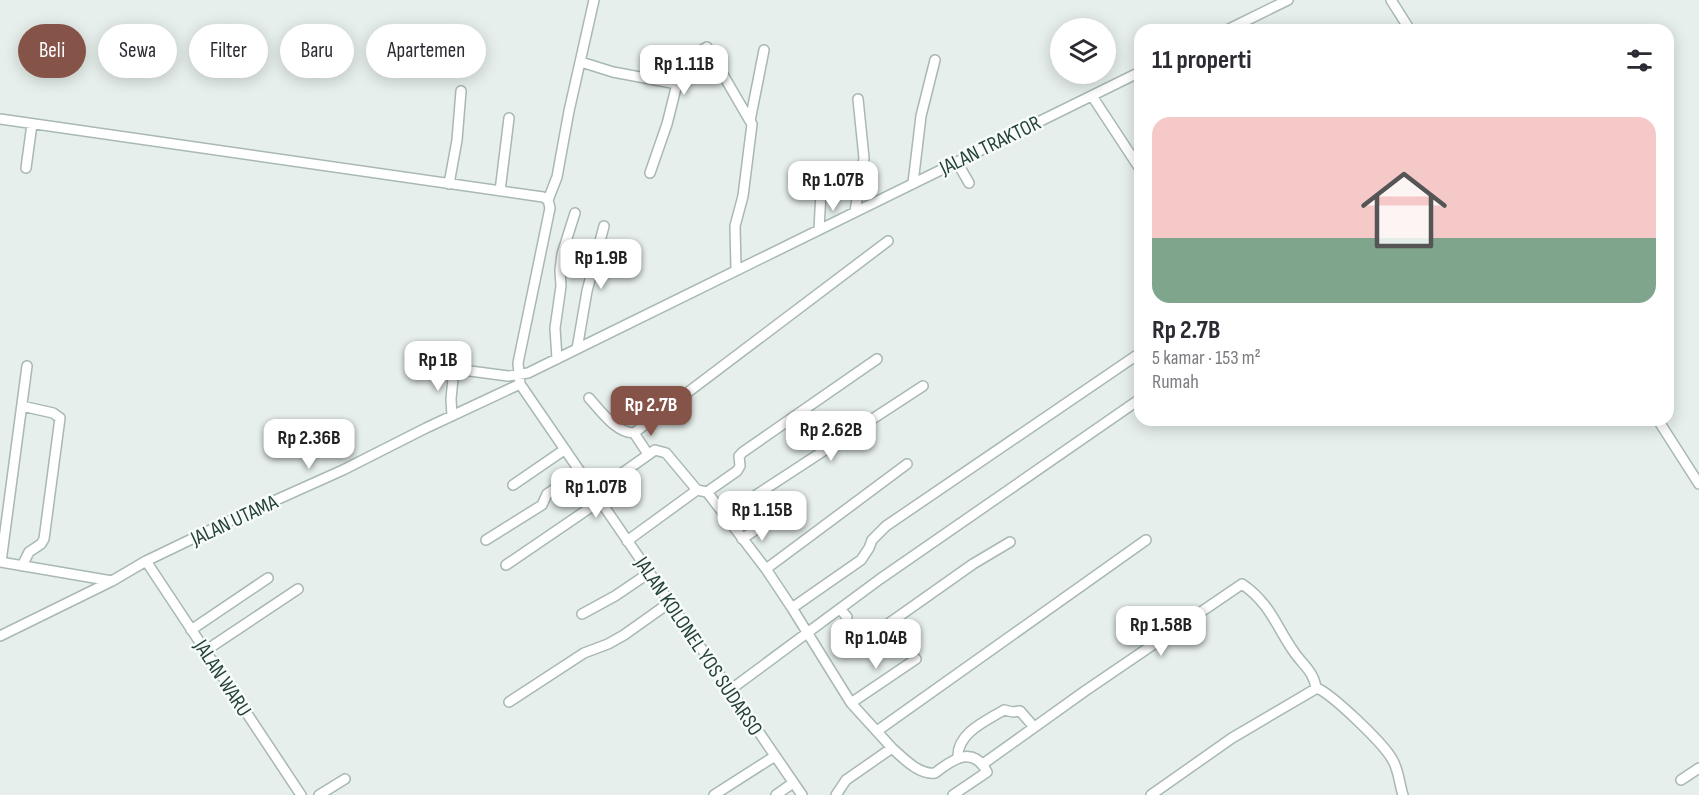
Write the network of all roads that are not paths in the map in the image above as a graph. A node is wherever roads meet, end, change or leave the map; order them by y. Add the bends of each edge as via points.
1 (594, 0) edge
2 (1288, 0) edge
3 (1391, 0) edge
4 (1239, 24) edge
5 (1406, 24) edge
6 (764, 50) dead end
7 (934, 60) dead end
8 (581, 62) junction
9 (1134, 75) edge
10 (677, 84) junction
11 (461, 91) dead end
12 (1092, 96) junction
13 (858, 99) dead end
14 (509, 118) dead end
15 (0, 119) edge
16 (750, 121) junction
17 (32, 124) junction
18 (1134, 160) edge
19 (957, 162) junction
20 (26, 168) dead end
21 (650, 173) dead end
22 (913, 183) junction
23 (969, 183) dead end
24 (449, 184) junction
25 (500, 191) junction
26 (820, 193) dead end
27 (548, 200) junction
28 (855, 211) junction
29 (575, 213) dead end
30 (603, 226) dead end
31 (819, 229) junction
32 (888, 241) dead end
33 (736, 269) junction
34 (577, 349) junction
35 (1134, 357) edge
36 (556, 359) junction
37 (877, 359) dead end
38 (27, 366) dead end
39 (432, 366) dead end
40 (454, 368) junction
41 (519, 380) junction
42 (923, 386) dead end
43 (589, 398) dead end
44 (1134, 403) edge
45 (22, 406) junction
46 (452, 416) junction
47 (1662, 426) edge
48 (634, 433) junction
49 (564, 450) junction
50 (648, 454) junction
51 (907, 464) dead end
52 (580, 472) junction
53 (1699, 484) edge
54 (513, 485) dead end
55 (702, 491) junction
56 (594, 493) junction
57 (600, 501) junction
58 (724, 516) junction
59 (767, 522) dead end
60 (742, 539) junction
61 (486, 540) dead end
62 (1146, 540) dead end
63 (627, 541) junction
64 (1010, 542) dead end
65 (146, 561) junction
66 (0, 562) edge
67 (506, 565) dead end
68 (22, 566) junction
69 (766, 569) junction
70 (649, 573) junction
71 (268, 578) dead end
72 (112, 581) junction
73 (298, 589) dead end
74 (669, 603) junction
75 (792, 608) junction
76 (841, 609) junction
77 (582, 614) dead end
78 (192, 630) junction
79 (809, 632) junction
80 (0, 636) edge
81 (206, 651) junction
82 (916, 659) dead end
83 (1316, 688) junction
84 (730, 690) junction
85 (509, 702) dead end
86 (851, 703) junction
87 (1034, 727) junction
88 (877, 731) junction
89 (892, 748) junction
90 (775, 756) junction
91 (958, 758) junction
92 (983, 764) junction
93 (1699, 768) edge
94 (345, 779) dead end
95 (1681, 780) dead end
96 (793, 783) junction
97 (301, 795) edge
98 (319, 795) edge
99 (714, 795) edge
100 (776, 795) edge
101 (802, 795) edge
102 (836, 795) edge
103 (953, 795) edge
104 (1151, 795) edge
105 (1403, 795) edge

1 - 8 street
2 - 4 street
3 - 5 street
6 - 16 street
7 - 22 street via 921,116
8 - 10 street
8 - 27 street via 557,177
9 - 12 street, JALAN TRAKTOR
10 - 16 street via 684,61 707,47
10 - 21 street
11 - 24 street
12 - 18 street
12 - 19 street, JALAN TRAKTOR
13 - 28 street via 864,158
14 - 25 street
15 - 17 street
16 - 33 street via 743,196 735,226
17 - 20 street
17 - 24 street
19 - 22 street, JALAN TRAKTOR
19 - 23 street
22 - 28 street, JALAN TRAKTOR
24 - 25 street
25 - 27 street
26 - 31 street
27 - 41 street via 550,208 518,363
28 - 31 street, JALAN TRAKTOR
29 - 36 street via 562,254
30 - 34 street
31 - 33 street, JALAN TRAKTOR
32 - 48 street
33 - 34 street, JALAN TRAKTOR
34 - 36 street, JALAN TRAKTOR
35 - 75 street via 886,526 861,560
36 - 41 street, JALAN TRAKTOR
37 - 55 street via 743,452 737,471
38 - 45 street
39 - 40 street
40 - 41 street
40 - 46 street
41 - 46 street, JALAN UTAMA
41 - 49 street, JALAN KOLONEL YOS SUDARSO
42 - 58 street
43 - 48 street via 616,425
44 - 76 street
45 - 66 street
45 - 68 street via 60,418 44,539 29,552
46 - 65 street, JALAN UTAMA
47 - 53 street
48 - 50 street
49 - 52 street, JALAN KOLONEL YOS SUDARSO
49 - 54 street
50 - 55 street via 655,450 666,453
50 - 56 street
51 - 69 street
52 - 56 street, JALAN KOLONEL YOS SUDARSO
52 - 61 street via 547,494 542,505
55 - 58 street
55 - 63 street
56 - 57 street, JALAN KOLONEL YOS SUDARSO
57 - 63 street, JALAN KOLONEL YOS SUDARSO
57 - 67 street
58 - 60 street
59 - 60 street
60 - 69 street
62 - 88 street
63 - 70 street, JALAN KOLONEL YOS SUDARSO
64 - 76 street via 854,648 842,637 847,617
65 - 72 street, JALAN UTAMA
65 - 78 street, JALAN WARU
66 - 68 street
68 - 72 street
69 - 75 street
70 - 74 street, JALAN KOLONEL YOS SUDARSO
70 - 77 street
71 - 78 street
72 - 80 street, JALAN UTAMA
73 - 81 street
74 - 84 street, JALAN KOLONEL YOS SUDARSO
74 - 85 street via 624,635 584,653
75 - 79 street
76 - 79 street
78 - 81 street, JALAN WARU
79 - 84 street
79 - 86 street
81 - 97 street, JALAN WARU
82 - 86 street
83 - 87 street via 1313,675 1267,606 1242,584
83 - 104 street via 1232,738
83 - 105 street via 1382,745 1397,768
84 - 90 street, JALAN KOLONEL YOS SUDARSO
86 - 88 street
87 - 91 street via 1020,711 1004,710 964,738 957,749
87 - 92 street
88 - 89 street
89 - 91 street via 918,769 931,774
89 - 102 street via 846,780
90 - 96 street, JALAN KOLONEL YOS SUDARSO
90 - 99 street
91 - 92 street via 972,756
92 - 103 street via 986,773
93 - 95 street
94 - 98 street
96 - 100 street
96 - 101 street, JALAN KOLONEL YOS SUDARSO

